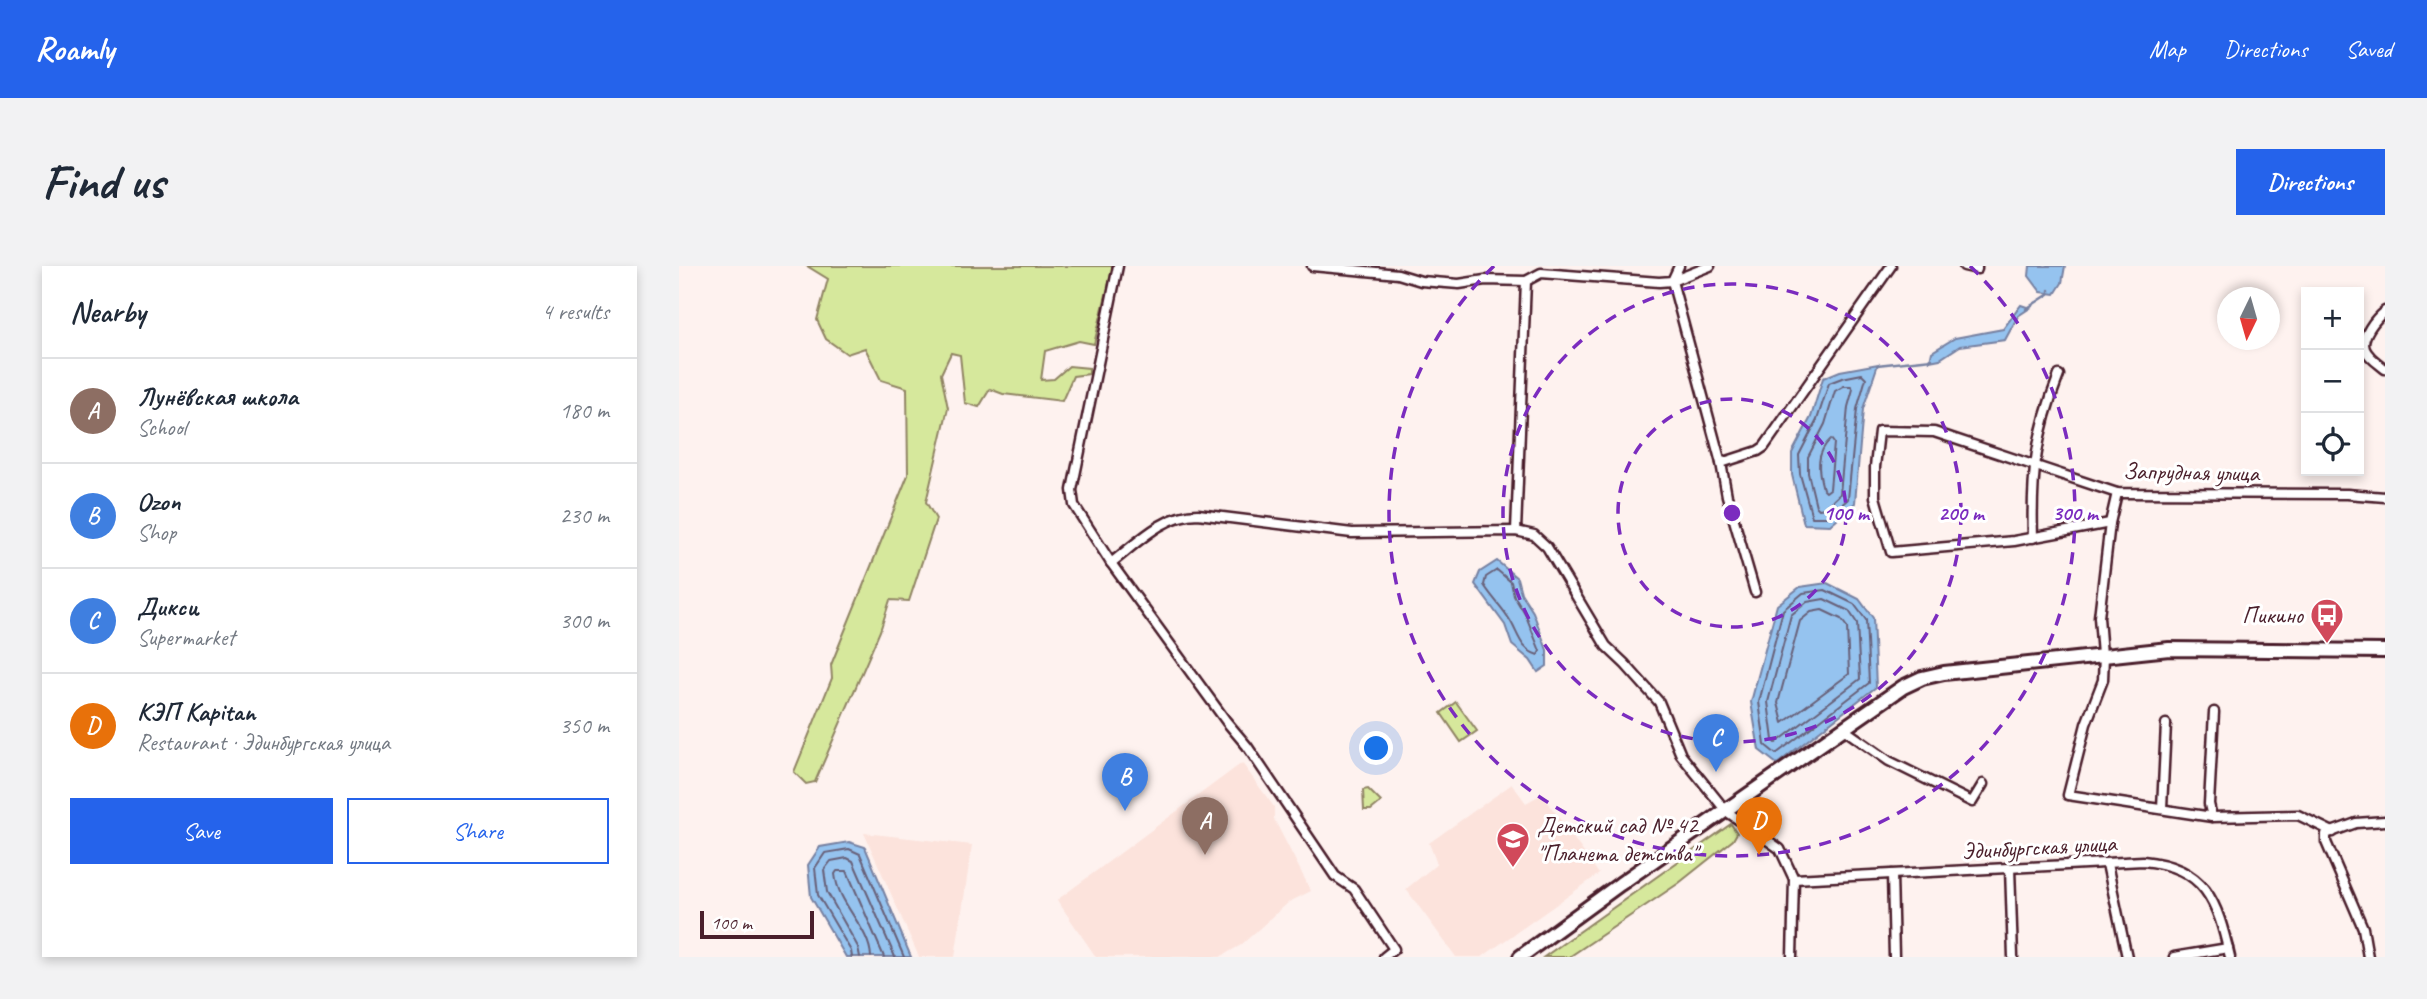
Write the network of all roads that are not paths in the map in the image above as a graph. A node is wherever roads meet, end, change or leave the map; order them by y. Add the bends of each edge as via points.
1 (1118, 266) edge
2 (1312, 266) edge
3 (1679, 266) edge
4 (1710, 266) edge
5 (1891, 266) edge
6 (1964, 266) edge
7 (1977, 266) edge
8 (1541, 269) edge
9 (1398, 270) edge
10 (1526, 281) junction
11 (1672, 281) junction
12 (2385, 311) edge
13 (2385, 369) edge
14 (2059, 375) dead end
15 (1721, 463) junction
16 (2034, 463) junction
17 (2117, 493) junction
18 (2385, 497) edge
19 (2110, 523) junction
20 (1516, 531) junction
21 (2033, 538) junction
22 (1111, 563) junction
23 (1755, 592) dead end
24 (2385, 651) edge
25 (2103, 655) junction
26 (2214, 712) dead end
27 (2166, 724) dead end
28 (1845, 730) junction
29 (1983, 784) dead end
30 (2162, 808) junction
31 (1726, 811) junction
32 (2212, 817) junction
33 (2385, 821) edge
34 (2333, 832) junction
35 (2107, 863) junction
36 (2010, 868) junction
37 (1892, 874) junction
38 (1794, 879) junction
39 (2229, 953) edge
40 (1384, 957) edge
41 (1521, 957) edge
42 (1791, 957) edge
43 (1894, 957) edge
44 (2013, 957) edge
45 (2127, 957) edge
46 (2174, 957) edge
47 (2368, 957) edge

1 - 22 street via 1072,490 1074,505
2 - 9 street
3 - 11 street
4 - 11 street
5 - 15 street via 1764,447
6 - 7 street
8 - 10 street
8 - 11 street
9 - 10 street via 1421,281
10 - 20 street
11 - 15 street
12 - 13 street via 2364,341 2367,353
14 - 16 street
15 - 23 street
16 - 17 street, Запрудная улица
16 - 21 street
16 - 21 street, Запрудная улица via 1934,432 1878,431 1875,497 1891,552
17 - 18 street, Запрудная улица
17 - 19 street
19 - 21 street
19 - 25 street via 2099,617
20 - 22 street via 1352,533 1184,514
20 - 31 street via 1534,535 1547,547 1606,646 1659,702 1681,755
22 - 40 street via 1247,746 1335,876 1354,889 1394,949
24 - 25 street via 2169,649
25 - 28 street via 1922,678
25 - 30 street via 2103,680 2068,795
26 - 32 street
27 - 30 street
28 - 29 street via 1889,761 1972,802
28 - 31 street
30 - 32 street
31 - 38 street via 1780,849
31 - 41 street
32 - 34 street via 2298,815
33 - 34 street via 2356,823
34 - 47 street via 2326,834 2326,842 2363,928
35 - 36 street, Эдинбургская улица
35 - 39 street, Эдинбургская улица via 2163,863 2198,880 2212,899
35 - 45 street
36 - 37 street, Эдинбургская улица
36 - 44 street
37 - 38 street, Эдинбургская улица
37 - 43 street
38 - 42 street
39 - 46 street

